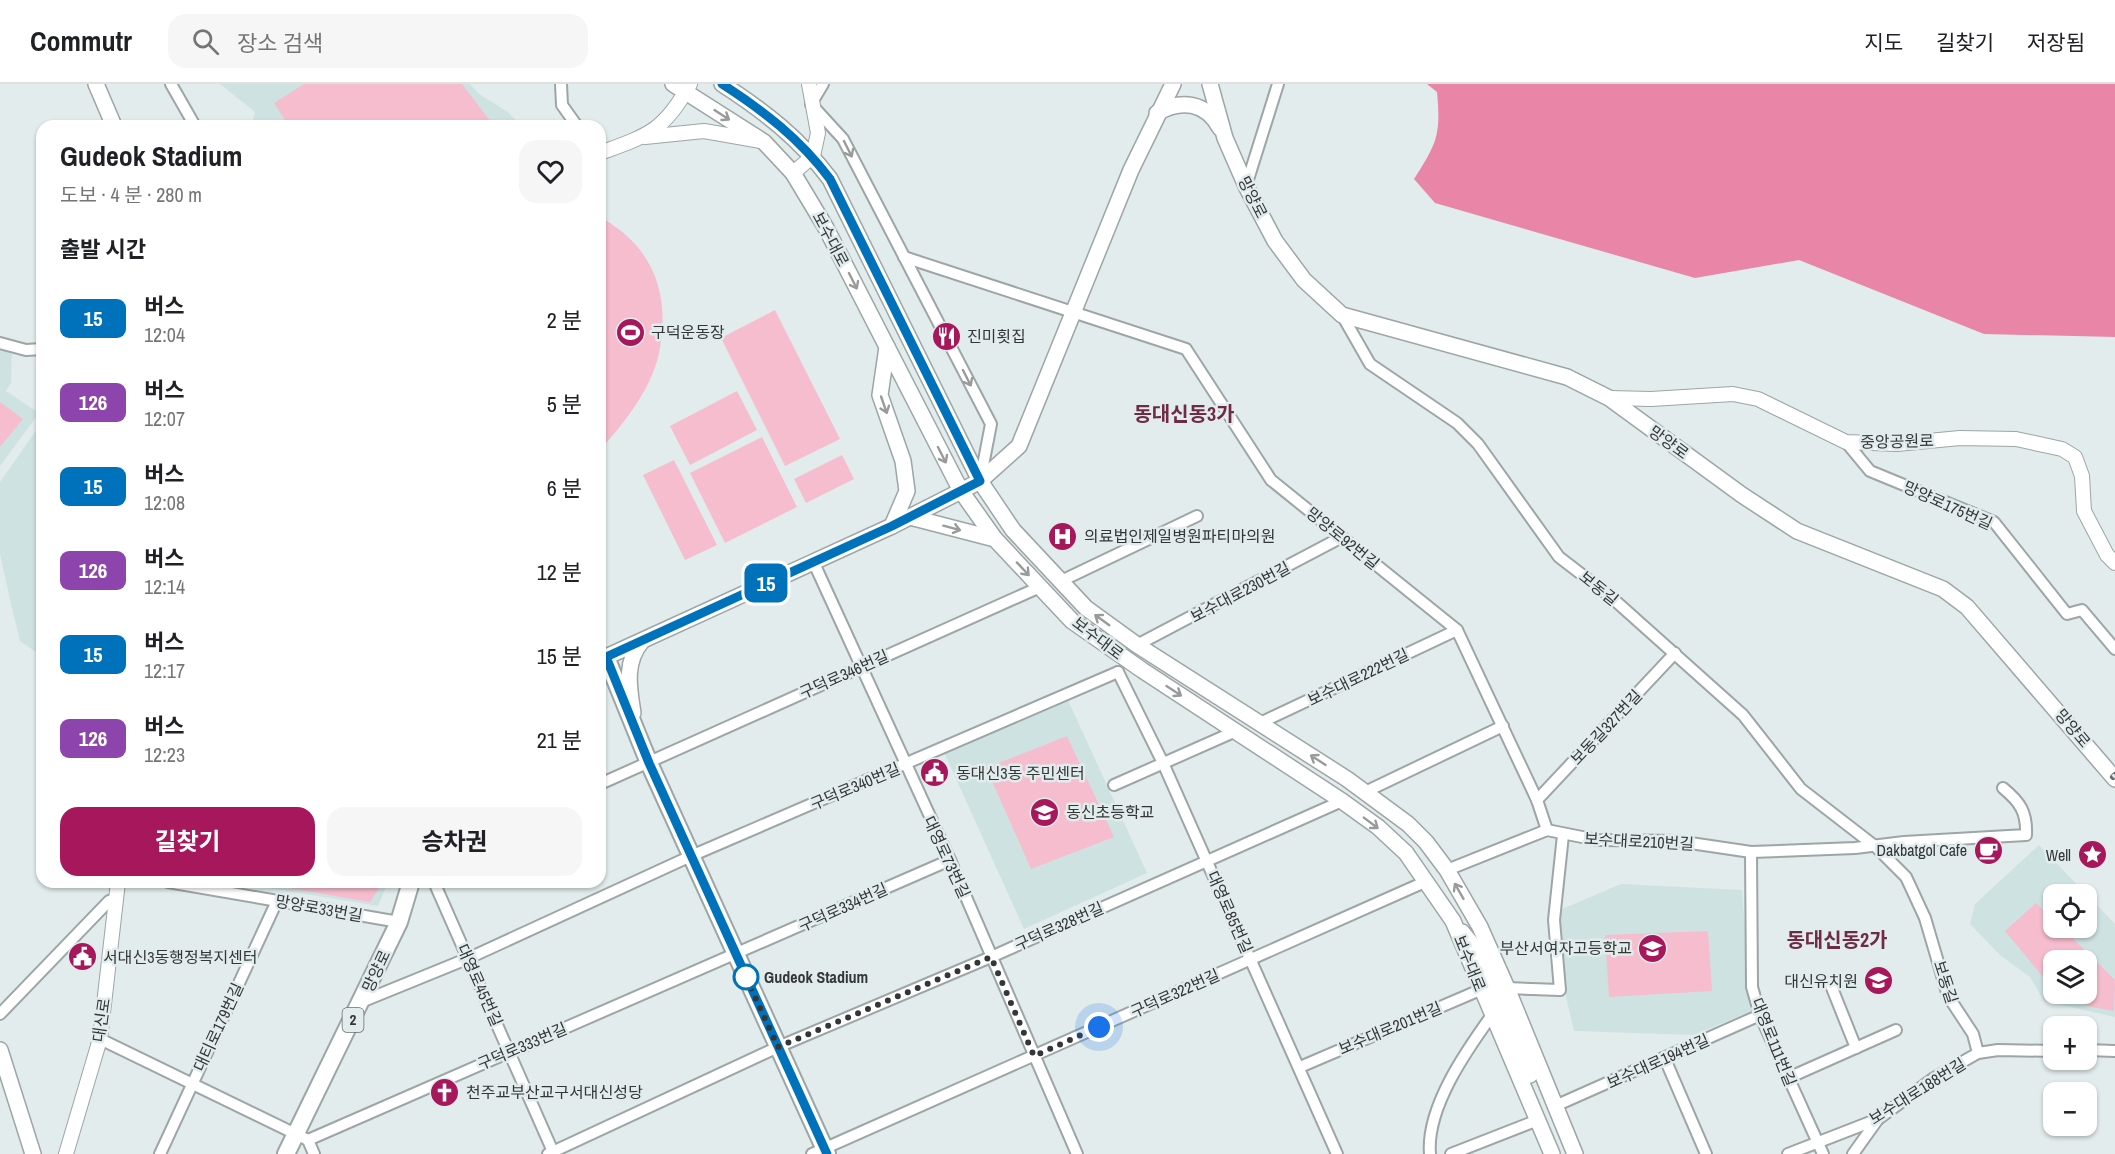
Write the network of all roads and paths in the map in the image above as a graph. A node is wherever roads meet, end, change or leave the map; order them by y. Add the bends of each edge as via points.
1 (96, 84) edge
2 (171, 84) edge
3 (561, 84) edge
4 (722, 84) edge
5 (809, 84) edge
6 (823, 84) edge
7 (1173, 84) edge
8 (1210, 84) edge
9 (1278, 84) edge
10 (683, 87) edge
11 (811, 104) junction
12 (1157, 113) junction
13 (111, 120) edge
14 (192, 120) edge
15 (573, 120) edge
16 (645, 137) junction
17 (1225, 138) junction
18 (764, 142) junction
19 (606, 149) edge
20 (813, 156) junction
21 (793, 173) junction
22 (1246, 186) junction
23 (904, 257) junction
24 (1074, 312) junction
25 (1342, 315) junction
26 (0, 343) edge
27 (887, 347) junction
28 (36, 349) edge
29 (1609, 398) junction
30 (1846, 441) junction
31 (980, 481) junction
32 (961, 491) junction
33 (1197, 516) dead end
34 (910, 517) junction
35 (892, 526) junction
36 (1342, 537) junction
37 (995, 539) junction
38 (813, 561) junction
39 (2115, 563) edge
40 (1061, 581) junction
41 (1040, 587) junction
42 (1457, 630) junction
43 (642, 640) junction
44 (1137, 645) junction
45 (2115, 649) edge
46 (1675, 653) junction
47 (1154, 655) junction
48 (606, 658) edge
49 (606, 665) edge
50 (1122, 666) junction
51 (861, 667) junction
52 (1142, 670) junction
53 (1260, 723) junction
54 (1503, 726) junction
55 (635, 728) junction
56 (1236, 731) junction
57 (649, 763) junction
58 (1163, 764) junction
59 (904, 765) junction
60 (2115, 778) edge
61 (606, 781) edge
62 (1114, 785) dead end
63 (2003, 788) dead end
64 (1365, 792) junction
65 (1342, 801) junction
66 (1537, 801) junction
67 (1547, 831) junction
68 (1563, 835) junction
69 (1876, 847) junction
70 (1751, 852) junction
71 (691, 856) junction
72 (950, 860) junction
73 (1206, 860) junction
74 (1447, 870) junction
75 (1427, 881) junction
76 (117, 888) edge
77 (202, 888) edge
78 (409, 888) edge
79 (437, 888) edge
80 (116, 899) junction
81 (277, 901) junction
82 (1453, 921) junction
83 (399, 922) junction
84 (736, 955) junction
85 (991, 957) junction
86 (469, 958) junction
87 (1251, 959) junction
88 (1830, 983) dead end
89 (1508, 988) junction
90 (1480, 990) junction
91 (361, 1002) junction
92 (0, 1014) edge
93 (1492, 1015) junction
94 (1760, 1015) junction
95 (1896, 1030) dead end
96 (100, 1040) junction
97 (778, 1047) junction
98 (1856, 1048) junction
99 (0, 1050) edge
100 (2097, 1050) edge
101 (2043, 1051) edge
102 (2115, 1051) edge
103 (509, 1052) junction
104 (1978, 1053) junction
105 (1034, 1056) junction
106 (1665, 1059) junction
107 (1300, 1067) junction
108 (1788, 1078) junction
109 (192, 1084) junction
110 (1554, 1106) junction
111 (1878, 1119) junction
112 (1538, 1120) junction
113 (302, 1137) junction
114 (1817, 1141) junction
115 (821, 1152) edge
116 (551, 1153) edge
117 (33, 1154) edge
118 (66, 1154) edge
119 (160, 1154) edge
120 (286, 1154) edge
121 (314, 1154) edge
122 (1077, 1154) edge
123 (1337, 1154) edge
124 (1430, 1154) edge
125 (1451, 1154) edge
126 (1552, 1154) edge
127 (1563, 1154) edge
128 (1575, 1154) edge
129 (1706, 1154) edge
130 (1788, 1154) edge
131 (1823, 1154) edge
132 (1853, 1154) edge

1 - 13 main road
2 - 14 street
3 - 15 street via 562,105
4 - 20 main road, 보수대로 via 777,122
5 - 11 street
6 - 11 street
7 - 12 main road
8 - 17 main road, 망양로
9 - 22 street
10 - 16 street via 673,113
10 -> 18 main road, 보수대로
11 - 20 street via 818,133
11 -> 23 street via 843,139
12 - 17 main road, 망양로 via 1175,104 1198,106 1214,119
12 - 24 main road
16 - 18 street via 704,131
16 - 19 street
17 - 22 main road, 망양로
18 - 21 main road, 보수대로
20 - 21 street
20 - 31 main road, 보수대로 via 830,179
21 -> 27 main road, 보수대로
22 - 25 main road, 망양로 via 1275,241 1304,280
23 - 24 street
23 -> 31 street via 991,424
24 - 31 main road via 1019,446
24 - 36 street, 망양로92번길 via 1186,349 1271,480
25 - 29 main road, 망양로 via 1567,377
25 - 46 street, 보동길 via 1370,364 1457,423 1478,444 1559,557
26 - 28 street
27 -> 32 main road, 보수대로
27 -> 35 main road via 880,395 903,461 907,491
29 - 30 street, 중앙공원로 via 1733,394 1758,399
29 - 60 main road, 망양로 via 1797,531 1943,589 1967,607
30 - 39 street, 중앙공원로 via 1897,444 1960,438 2016,439 2062,448 2075,457 2082,476 2084,511
30 - 45 street, 망양로175번길 via 1870,471 1994,522 2067,614 2082,610
31 - 32 main road
31 - 40 main road, 보수대로 via 1013,530
32 - 34 main road
32 - 37 main road, 보수대로
33 - 40 street
34 - 35 main road
34 -> 37 main road
35 - 38 main road
36 - 42 street, 망양로92번길
36 - 44 street, 보수대로230번길
37 -> 41 main road, 보수대로
38 - 43 main road
38 - 51 street, 대영로73번길
44 -> 40 main road, 보수대로 via 1086,608
41 - 50 main road, 보수대로
41 - 51 street, 구덕로346번길
42 - 53 street, 보수대로222번길
42 - 54 street, 망양로92번길
43 - 48 main road
43 - 55 main road via 632,657 629,676
44 - 47 main road, 보수대로
46 - 66 street, 보동길327번길
46 - 69 street, 보동길 via 1743,715 1801,789
47 - 52 main road via 1135,651 1131,656
47 - 53 main road, 보수대로
49 - 55 main road
50 - 52 main road, 보수대로
50 - 58 street, 대영로85번길
50 - 59 street, 구덕로340번길
51 - 57 street, 구덕로346번길
51 - 59 street, 대영로73번길
52 -> 56 main road, 보수대로
64 -> 53 main road, 보수대로
54 - 64 street
54 - 66 street, 망양로92번길
55 - 57 main road
56 - 58 street
56 - 65 main road, 보수대로
57 - 61 street, 구덕로346번길
57 - 71 main road
58 - 62 street
58 - 73 street, 대영로85번길
59 - 71 street, 구덕로340번길
59 - 72 street, 대영로73번길
63 - 69 street via 2019,802 2027,818 2026,835
64 - 74 main road, 보수대로 via 1420,836
65 - 73 street, 구덕로328번길
65 -> 75 main road, 보수대로 via 1406,853
66 - 67 street, 망양로92번길
67 - 68 street, 보수대로210번길
67 - 74 street
68 - 70 street, 보수대로210번길 via 1597,840 1677,841
68 - 89 street via 1554,920 1560,990
69 - 70 street, 보수대로210번길
69 - 104 street, 보동길 via 1906,877 1925,918 1948,996 1972,1034
70 - 94 street, 대영로111번길 via 1752,987
71 - 84 main road
71 - 86 street, 구덕로340번길
72 - 84 street, 구덕로334번길
72 - 85 street, 대영로73번길
73 - 85 street, 구덕로328번길
73 - 87 street, 대영로85번길
89 -> 74 main road, 보수대로 via 1480,927
75 - 82 main road, 보수대로
75 - 87 street, 구덕로322번길
76 - 80 street, 대신로
77 - 81 street, 망양로33번길
78 - 83 main road, 망양로 / 2
79 - 86 street, 대영로45번길
80 - 92 street via 109,901
80 - 96 street, 대신로
81 - 83 street, 망양로33번길
81 - 109 street, 대티로179번길
82 - 90 main road, 보수대로
82 - 127 main road via 1480,954
83 - 91 main road, 망양로 / 2
84 - 97 main road
84 - 103 street, 구덕로333번길
85 - 97 street, 구덕로328번길
85 - 105 street, 대영로73번길
86 - 91 street, 구덕로340번길
86 - 103 street, 대영로45번길
87 - 105 street, 구덕로322번길
87 - 107 street, 대영로85번길
88 - 98 street
89 - 110 main road, 보수대로
90 - 93 main road, 보수대로
90 - 107 street, 보수대로201번길
91 - 113 main road, 망양로 / 2
93 - 112 main road, 보수대로
93 - 124 street via 1456,1066 1429,1137
94 - 106 street, 보수대로194번길
94 - 108 street, 대영로111번길
95 - 98 street
96 - 109 street
96 - 118 street, 대신로
97 - 115 main road
97 - 116 street, 구덕로328번길
98 - 108 street
99 - 117 main road
100 - 102 street
101 - 104 street
103 - 113 street, 구덕로333번길
103 - 116 street, 대영로45번길
104 - 111 street, 보수대로188번길 via 1934,1078
105 - 115 street, 구덕로322번길
105 - 122 street, 대영로73번길
106 - 110 street, 보수대로194번길
106 - 129 street
107 - 123 street, 대영로85번길
108 - 114 street, 대영로111번길
109 - 113 street
109 - 119 street, 대티로179번길
110 - 128 main road, 보수대로
111 - 114 street, 보수대로188번길
111 - 132 street
112 - 125 street
112 - 126 main road, 보수대로
113 - 120 main road, 망양로 / 2
113 - 121 street
114 - 130 street, 보수대로188번길
114 - 131 street, 대영로111번길

